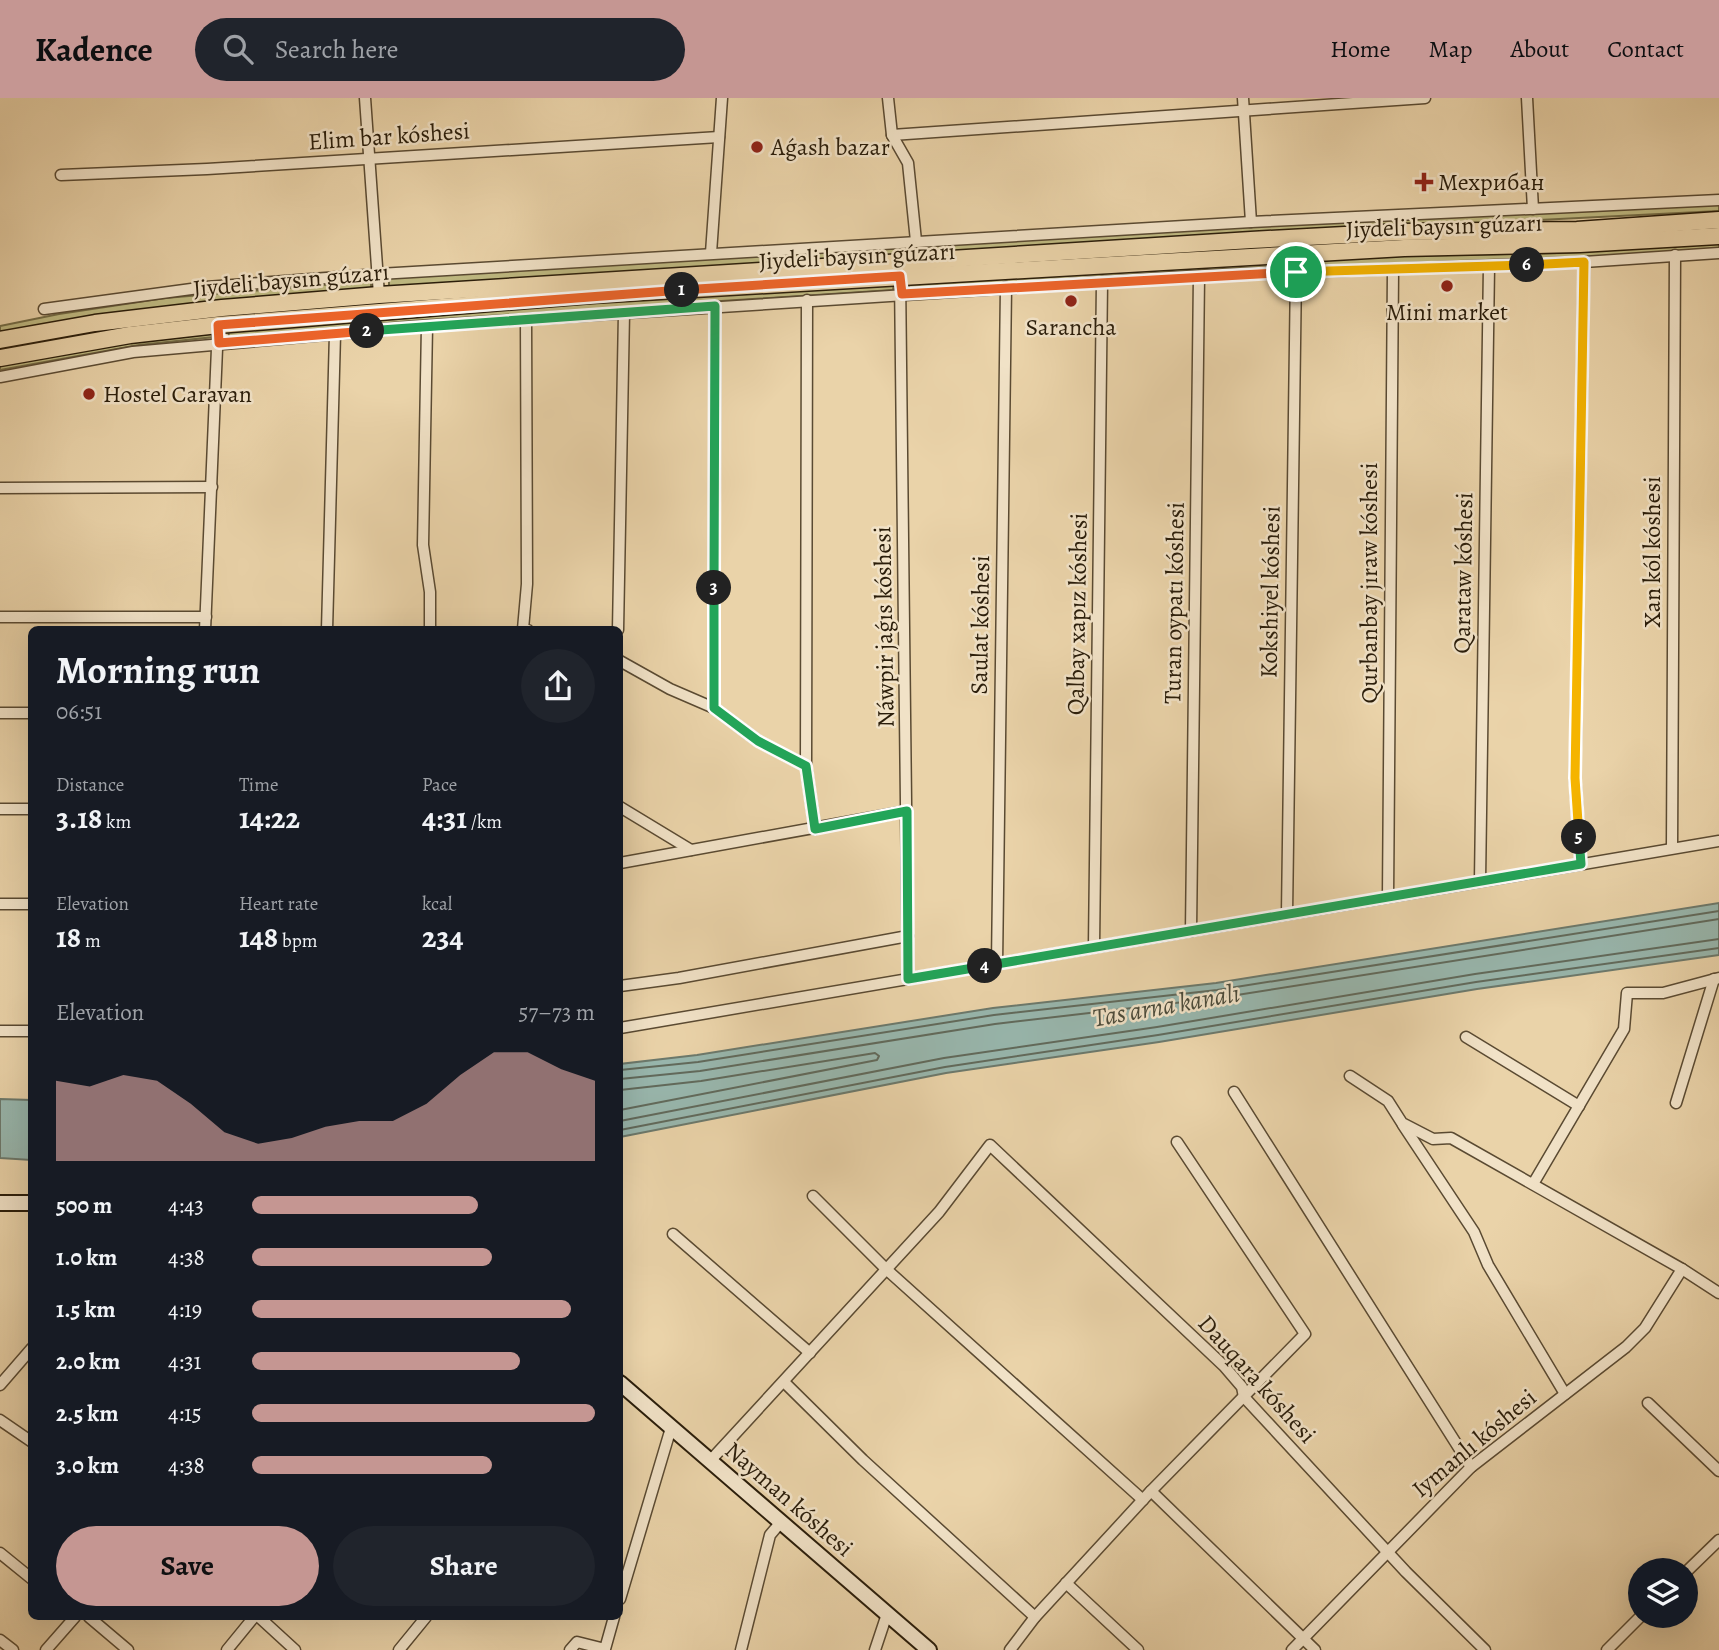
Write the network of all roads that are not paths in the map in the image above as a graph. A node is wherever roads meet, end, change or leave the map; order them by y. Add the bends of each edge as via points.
1 (365, 98) edge
2 (722, 98) edge
3 (888, 98) edge
4 (1243, 98) edge
5 (1425, 98) edge
6 (1527, 98) edge
7 (1244, 111) junction
8 (892, 135) junction
9 (719, 137) junction
10 (369, 159) junction
11 (61, 175) dead end
12 (1719, 200) edge
13 (1533, 209) junction
14 (1719, 220) edge
15 (1251, 222) junction
16 (1719, 236) edge
17 (916, 241) junction
18 (711, 253) junction
19 (1719, 253) edge
20 (1675, 255) junction
21 (1584, 262) junction
22 (1489, 266) junction
23 (1392, 270) junction
24 (1296, 272) junction
25 (379, 274) junction
26 (900, 276) junction
27 (1199, 276) junction
28 (1102, 282) junction
29 (1006, 287) junction
30 (902, 294) junction
31 (379, 295) junction
32 (807, 300) junction
33 (715, 306) junction
34 (44, 309) dead end
35 (624, 313) junction
36 (527, 320) junction
37 (218, 325) junction
38 (427, 326) junction
39 (335, 334) junction
40 (0, 340) edge
41 (219, 343) junction
42 (0, 358) edge
43 (0, 377) edge
44 (212, 487) junction
45 (0, 488) edge
46 (0, 617) edge
47 (206, 617) junction
48 (205, 626) edge
49 (327, 626) edge
50 (430, 626) edge
51 (526, 626) edge
52 (618, 626) edge
53 (623, 663) edge
54 (714, 708) junction
55 (0, 713) edge
56 (28, 713) edge
57 (806, 766) junction
58 (0, 809) edge
59 (28, 809) edge
60 (623, 809) edge
61 (907, 811) junction
62 (815, 829) junction
63 (1719, 841) edge
64 (1672, 848) junction
65 (691, 850) junction
66 (623, 862) edge
67 (1581, 864) junction
68 (1480, 881) junction
69 (1388, 897) junction
70 (0, 904) edge
71 (28, 904) edge
72 (1287, 914) junction
73 (1191, 931) junction
74 (908, 936) junction
75 (1094, 947) junction
76 (997, 964) junction
77 (1716, 978) edge
78 (908, 979) junction
79 (623, 986) edge
80 (623, 1027) edge
81 (0, 1031) edge
82 (28, 1031) edge
83 (1466, 1037) dead end
84 (1350, 1076) dead end
85 (1234, 1092) dead end
86 (1676, 1103) dead end
87 (1579, 1106) junction
88 (1402, 1123) junction
89 (1177, 1142) dead end
90 (1533, 1184) junction
91 (813, 1196) dead end
92 (0, 1203) edge
93 (28, 1203) edge
94 (673, 1234) dead end
95 (886, 1269) junction
96 (1682, 1269) junction
97 (1719, 1293) edge
98 (28, 1353) edge
99 (810, 1353) junction
100 (784, 1382) junction
101 (0, 1385) edge
102 (623, 1386) edge
103 (1565, 1394) junction
104 (1244, 1397) junction
105 (1648, 1403) dead end
106 (0, 1420) edge
107 (671, 1429) junction
108 (28, 1439) edge
109 (710, 1461) junction
110 (1471, 1467) junction
111 (1719, 1471) edge
112 (1151, 1491) junction
113 (1143, 1500) junction
114 (781, 1522) junction
115 (1719, 1540) edge
116 (1387, 1551) junction
117 (0, 1553) edge
118 (1698, 1560) edge
119 (28, 1576) edge
120 (1066, 1583) junction
121 (623, 1589) edge
122 (887, 1614) junction
123 (1035, 1617) junction
124 (72, 1620) edge
125 (93, 1620) edge
126 (252, 1620) edge
127 (262, 1620) edge
128 (423, 1620) edge
129 (613, 1620) edge
130 (1629, 1628) edge
131 (1303, 1639) junction
132 (46, 1650) edge
133 (128, 1650) edge
134 (227, 1650) edge
135 (295, 1650) edge
136 (398, 1650) edge
137 (570, 1650) edge
138 (741, 1650) edge
139 (875, 1650) edge
140 (929, 1650) edge
141 (1010, 1650) edge
142 (1138, 1650) edge
143 (1292, 1650) edge
144 (1315, 1650) edge
145 (1485, 1650) edge
146 (1607, 1650) edge

1 - 10 street
2 - 9 street
3 - 8 street
4 - 7 street
5 - 7 street
6 - 13 street
7 - 8 street
7 - 15 street
8 - 17 street via 908,163
9 - 10 street, Elim bar kóshesi
9 - 18 street
10 - 11 street, Elim bar kóshesi
10 - 25 street
12 - 13 street
13 - 15 street
14 - 31 main road, Jiydeli baysın gúzarı via 1577,230 1292,237
15 - 17 street
16 - 26 main road, Jiydeli baysın gúzarı
17 - 18 street
18 - 25 street
19 - 20 street
20 - 21 street
20 - 64 street, Xan kól kóshesi
21 - 22 street
21 - 67 street via 1575,778
22 - 23 street
22 - 68 street, Qarataw kóshesi
23 - 24 street
23 - 69 street, Qurbanbay jıraw kóshesi
24 - 27 street
24 - 72 street, Kokshiyel kóshesi
25 - 31 street
25 - 34 street via 206,286
26 - 30 street, Náwpir jaǵıs kóshesi
26 - 37 main road, Jiydeli baysın gúzarı
27 - 28 street
27 - 73 street, Turan oypatı kóshesi
28 - 29 street
28 - 75 street, Qalbay xapız kóshesi
29 - 30 street
29 - 76 street, Saulat kóshesi
30 - 32 street
30 - 61 street, Náwpir jaǵıs kóshesi
31 - 40 main road, Jiydeli baysın gúzarı via 95,323
32 - 33 street
32 - 57 street
33 - 35 street
33 - 54 street
35 - 36 street
35 - 52 street
36 - 38 street
36 - 51 street
37 - 41 street
37 - 42 main road, Jiydeli baysın gúzarı
38 - 39 street
38 - 50 street via 423,545
39 - 41 street
39 - 49 street
41 - 43 street via 133,352
41 - 44 street
44 - 45 street
44 - 47 street
46 - 47 street
47 - 48 street
53 - 54 street
54 - 57 street via 758,741
55 - 56 street
57 - 62 street
58 - 59 street
60 - 65 street
61 - 62 street
61 - 74 street, Náwpir jaǵıs kóshesi
62 - 65 street
63 - 64 street
64 - 67 street
65 - 66 street
67 - 68 street
68 - 69 street
69 - 72 street
70 - 71 street
72 - 73 street
73 - 75 street
74 - 78 street, Náwpir jaǵıs kóshesi
74 - 79 street
75 - 76 street
76 - 78 street
77 - 86 street
77 - 87 street via 1663,993 1627,993 1624,1029
78 - 80 street
81 - 82 street
83 - 87 street
84 - 88 street via 1388,1101
85 - 110 street
87 - 90 street
88 - 90 street via 1433,1139 1451,1138
88 - 103 street via 1474,1232 1488,1265
89 - 104 street via 1305,1334
90 - 96 street
91 - 95 street
92 - 93 main road
94 - 99 street
95 - 99 street
95 - 104 street, Dauqara kóshesi via 939,1212 990,1145 1224,1366 1242,1387
95 - 113 street
96 - 97 street
96 - 103 street, Iymanlı kóshesi via 1645,1328
98 - 101 street
99 - 100 street
100 - 109 street
100 - 123 street
102 - 107 main road, Nayman kóshesi
103 - 110 street, Iymanlı kóshesi
104 - 112 street
104 - 116 street, Dauqara kóshesi
105 - 111 street
106 - 108 street
107 - 109 main road, Nayman kóshesi
107 - 121 street
109 - 114 main road, Nayman kóshesi
110 - 116 street, Iymanlı kóshesi
112 - 113 street
112 - 131 street
113 - 120 street
114 - 122 main road, Nayman kóshesi
114 - 138 street via 770,1535
115 - 118 street
116 - 131 street, Iymanlı kóshesi
116 - 145 street, Dauqara kóshesi
117 - 119 street
120 - 123 street
120 - 142 street
122 - 139 street
122 - 140 main road, Nayman kóshesi
123 - 141 street
124 - 132 street
125 - 133 street
126 - 134 street
127 - 135 street
128 - 136 street
129 - 137 street via 605,1649 577,1642
130 - 146 street
131 - 143 street, Iymanlı kóshesi
131 - 144 street

